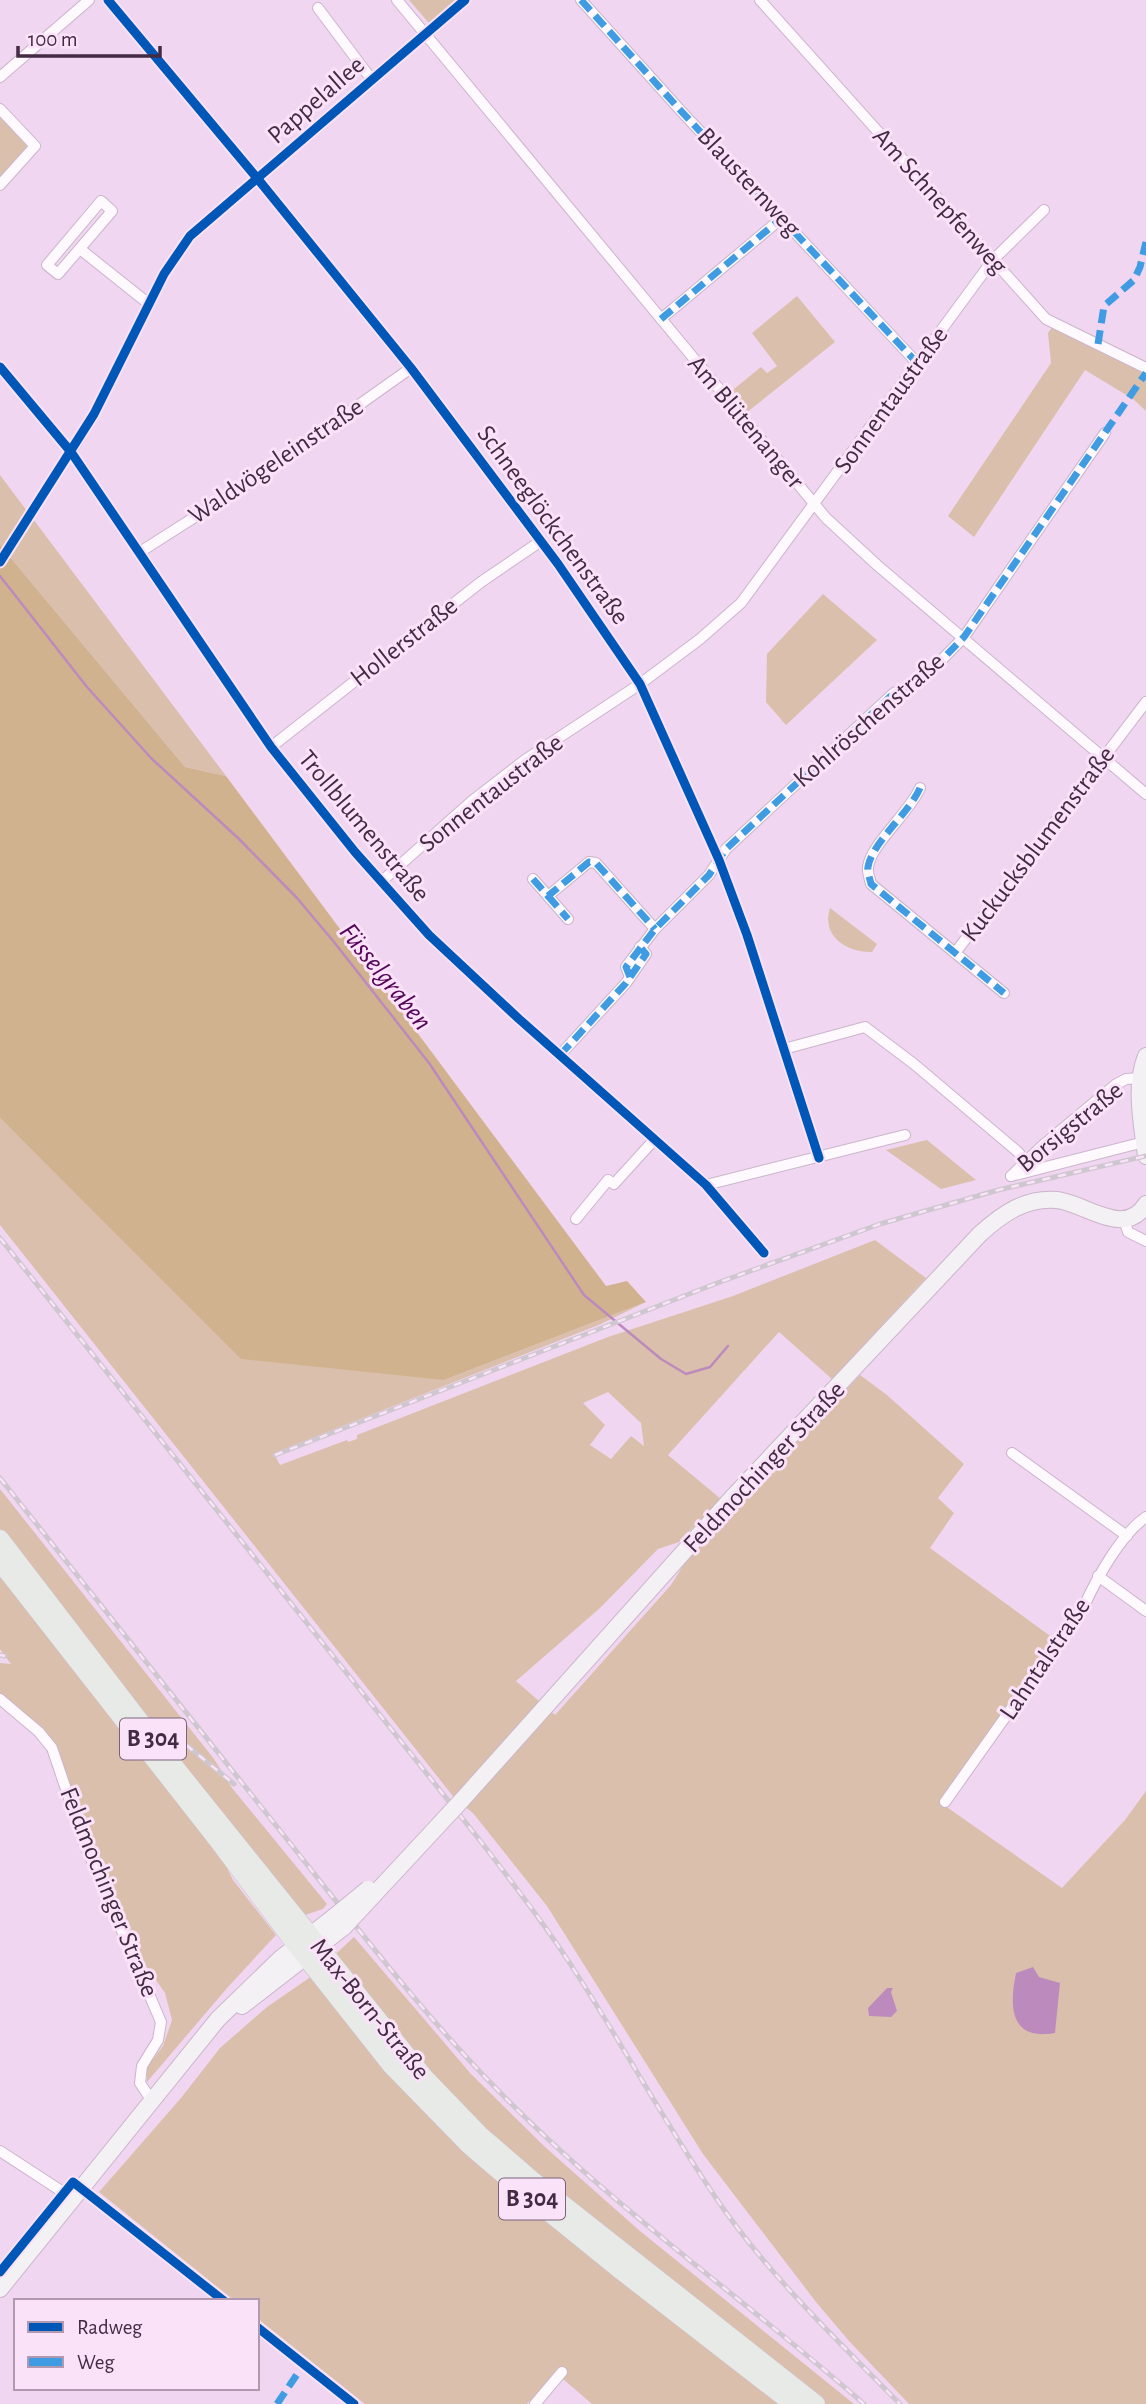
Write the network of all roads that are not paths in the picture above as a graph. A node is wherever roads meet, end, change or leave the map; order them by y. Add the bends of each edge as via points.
1 (89, 0) edge
2 (108, 0) edge
3 (397, 0) edge
4 (465, 0) edge
5 (581, 0) edge
6 (760, 0) edge
7 (318, 8) dead end
8 (425, 34) junction
9 (0, 77) edge
10 (372, 80) junction
11 (0, 109) edge
12 (257, 178) junction
13 (0, 185) edge
14 (1044, 210) dead end
15 (783, 217) junction
16 (79, 249) junction
17 (992, 261) junction
18 (149, 304) junction
19 (660, 319) junction
20 (918, 364) junction
21 (0, 367) edge
22 (411, 368) junction
23 (1146, 368) edge
24 (1105, 433) dead end
25 (71, 452) junction
26 (814, 505) junction
27 (541, 541) junction
28 (140, 552) junction
29 (964, 636) junction
30 (640, 684) junction
31 (1146, 702) edge
32 (271, 747) junction
33 (1104, 758) junction
34 (920, 788) dead end
35 (1146, 794) edge
36 (719, 860) junction
37 (533, 879) dead end
38 (382, 881) junction
39 (548, 897) junction
40 (568, 919) dead end
41 (655, 929) junction
42 (955, 953) junction
43 (1004, 993) dead end
44 (784, 1049) junction
45 (560, 1055) junction
46 (1146, 1056) edge
47 (1141, 1078) junction
48 (905, 1135) dead end
49 (654, 1139) junction
50 (1145, 1149) edge
51 (819, 1158) junction
52 (1025, 1161) junction
53 (706, 1185) junction
54 (1139, 1215) edge
55 (576, 1219) dead end
56 (1146, 1241) edge
57 (764, 1252) dead end
58 (1012, 1453) dead end
59 (1146, 1517) edge
60 (1127, 1536) junction
61 (0, 1539) edge
62 (0, 1562) edge
63 (1098, 1576) junction
64 (1146, 1611) edge
65 (0, 1699) edge
66 (945, 1802) dead end
67 (308, 1946) junction
68 (152, 2101) junction
69 (0, 2151) edge
70 (72, 2199) junction
71 (0, 2289) edge
72 (562, 2372) dead end
73 (535, 2404) edge
74 (793, 2404) edge
75 (816, 2404) edge

1 - 9 street
2 - 12 street, Schneeglöckchenstraße
3 - 8 street, Am Blütenanger
4 - 8 street, Pappelallee
5 - 15 street, Blausternweg
6 - 17 street, Am Schnepfenweg
7 - 10 street
8 - 10 street, Pappelallee
8 - 19 street, Am Blütenanger
10 - 12 street, Pappelallee
11 - 13 street via 35,146
12 - 18 street, Pappelallee via 186,241
12 - 22 street, Schneeglöckchenstraße
14 - 17 street, Sonnentaustraße
15 - 19 street
15 - 20 street, Blausternweg
16 - 16 street via 112,211 101,201 47,265 58,274
16 - 18 street
17 - 20 street, Sonnentaustraße
17 - 23 street, Am Schnepfenweg via 1053,324
18 - 25 street, Pappelallee
19 - 26 street, Am Blütenanger
20 - 26 street, Sonnentaustraße
21 - 25 street, Trollblumenstraße
22 - 27 street, Schneeglöckchenstraße
22 - 28 street, Waldvögeleinstraße via 256,478
24 - 29 street, Kohlröschenstraße
25 - 28 street, Trollblumenstraße
26 - 29 street, Am Blütenanger via 877,565
26 - 30 street, Sonnentaustraße via 741,603
27 - 30 street, Schneeglöckchenstraße
27 - 32 street, Hollerstraße via 481,582
28 - 32 street, Trollblumenstraße
29 - 33 street, Am Blütenanger
29 - 36 street, Kohlröschenstraße via 922,680 894,693 838,743
30 - 36 street, Schneeglöckchenstraße
30 - 38 street, Sonnentaustraße via 524,760
31 - 33 street, Kuckucksblumenstraße
32 - 38 street, Trollblumenstraße
33 - 35 street, Am Blütenanger
33 - 42 street, Kuckucksblumenstraße
34 - 42 street via 867,868 877,890
36 - 41 street, Kohlröschenstraße
36 - 44 street, Schneeglöckchenstraße
37 - 39 street
38 - 45 street, Trollblumenstraße via 429,935
39 - 40 street
39 - 41 street via 589,862 596,863
41 - 45 street, Kohlröschenstraße via 626,967 630,977
42 - 43 street
44 - 51 street, Schneeglöckchenstraße
44 - 52 street via 865,1027 965,1106
45 - 49 street, Trollblumenstraße
46 - 47 main road
47 - 50 main road
47 - 52 street, Borsigstraße via 1115,1084
48 - 51 street
49 - 53 street, Trollblumenstraße
49 - 55 street via 614,1184 608,1180
50 - 52 street, Borsigstraße via 1011,1176
51 - 53 street
53 - 57 street, Trollblumenstraße
54 - 56 street via 1128,1232
54 - 67 main road, Feldmochinger Straße, bridge via 1109,1218 1058,1200 1036,1201 998,1217 731,1499 461,1801 340,1922
58 - 60 street
59 - 60 street, Lahntalstraße
60 - 63 street, Lahntalstraße
61 - 67 main road, Max-Born-Straße / B 304
62 - 67 main road, Max-Born-Straße / B 304 via 220,1843
63 - 64 street
63 - 66 street, Lahntalstraße via 1084,1606
65 - 68 street, Feldmochinger Straße via 52,1748 85,1845 161,2022 140,2082
67 - 68 main road, Feldmochinger Straße via 205,2036
67 - 74 main road, Max-Born-Straße / B 304 via 391,2065 470,2146
67 - 75 main road, Max-Born-Straße / B 304 via 480,2135
68 - 70 main road, Feldmochinger Straße
69 - 70 street
70 - 71 main road, Feldmochinger Straße
72 - 73 street

